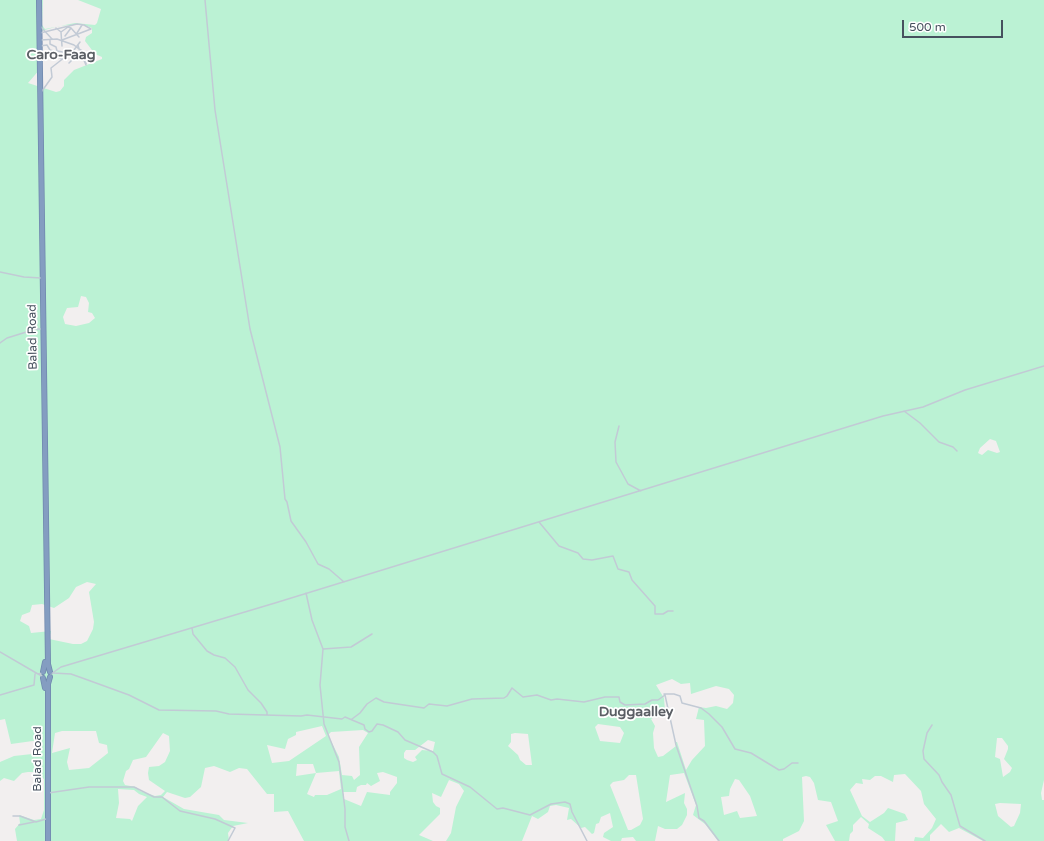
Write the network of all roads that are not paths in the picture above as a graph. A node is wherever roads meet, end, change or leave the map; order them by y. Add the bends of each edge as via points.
1 (38, 0) edge
2 (205, 0) edge
3 (38, 24) junction
4 (82, 24) junction
5 (68, 27) junction
6 (71, 27) junction
7 (56, 28) junction
8 (44, 31) junction
9 (60, 32) junction
10 (78, 33) junction
11 (39, 34) junction
12 (65, 36) dead end
13 (79, 37) dead end
14 (51, 39) junction
15 (41, 40) dead end
16 (61, 40) junction
17 (80, 42) dead end
18 (78, 45) junction
19 (62, 46) dead end
20 (39, 47) junction
21 (76, 47) junction
22 (79, 49) junction
23 (50, 50) junction
24 (74, 50) junction
25 (56, 51) junction
26 (76, 54) junction
27 (88, 54) junction
28 (83, 55) junction
29 (55, 56) junction
30 (65, 58) junction
31 (62, 59) junction
32 (73, 59) junction
33 (69, 63) dead end
34 (42, 92) dead end
35 (0, 272) edge
36 (41, 278) junction
37 (40, 329) junction
38 (0, 343) edge
39 (1044, 366) edge
40 (904, 412) dead end
41 (619, 426) dead end
42 (957, 451) dead end
43 (640, 491) junction
44 (539, 522) dead end
45 (344, 582) junction
46 (306, 593) junction
47 (673, 611) dead end
48 (192, 628) junction
49 (372, 634) dead end
50 (323, 649) junction
51 (0, 652) edge
52 (34, 674) junction
53 (51, 674) junction
54 (42, 675) junction
55 (0, 695) edge
56 (665, 696) junction
57 (267, 715) junction
58 (323, 716) junction
59 (352, 719) junction
60 (932, 725) dead end
61 (798, 763) dead end
62 (48, 793) junction
63 (13, 816) dead end
64 (46, 819) junction
65 (36, 822) junction
66 (19, 825) dead end
67 (47, 841) edge
68 (228, 841) edge
69 (349, 841) edge
70 (587, 841) edge
71 (719, 841) edge
72 (985, 841) edge

1 - 3 highway, Balad Road
1 - 36 highway, Balad Road
2 - 45 street via 215,110 250,329 280,447 285,499 291,521 318,564 329,569
3 - 8 street
3 - 11 highway, Balad Road
4 - 6 street
4 - 10 street
4 - 10 street via 91,29
5 - 6 street
5 - 7 street
5 - 9 street
6 - 10 street
6 - 12 street
7 - 8 street
7 - 9 street
8 - 11 street
8 - 14 street
9 - 16 street
10 - 13 street
10 - 16 street
11 - 20 highway, Balad Road
14 - 15 street
14 - 16 street
14 - 25 street via 50,44 55,45
16 - 19 street
16 - 21 street
17 - 18 street
18 - 21 street
18 - 22 street
20 - 23 street via 47,45
20 - 36 highway, Balad Road
21 - 22 street
21 - 24 street
22 - 27 street
22 - 28 street
23 - 25 street
23 - 29 street via 51,56
24 - 26 street
24 - 30 street
25 - 29 street
25 - 30 street via 63,52
26 - 28 street
26 - 32 street
27 - 28 street
27 - 28 street via 86,65
28 - 32 street
29 - 31 street
30 - 31 street
31 - 34 street via 51,68 52,77
32 - 33 street
35 - 36 street
36 - 37 highway, Balad Road
36 - 53 highway, Balad Road via 48,664
37 - 38 street via 7,338
37 - 54 highway, Balad Road via 45,664
39 - 43 street via 965,390 923,407 883,416
40 - 42 street via 920,423 939,442
41 - 43 street via 615,442 616,462 626,481 632,488
43 - 45 street
44 - 47 street via 559,546 578,553 584,559 613,556 618,569 629,572 632,580 655,606 656,614
45 - 46 street
46 - 48 street
46 - 50 street via 312,620
48 - 53 street via 60,666
48 - 57 street via 193,634 207,651 225,658 234,665 248,690 268,712
49 - 50 street via 352,647
50 - 58 street via 320,685
51 - 52 street
52 - 54 street
52 - 55 street via 34,685
53 - 54 highway via 46,670
53 - 54 highway via 48,679
53 - 57 street via 65,673 85,679 130,695 159,710
53 - 62 highway, Balad Road via 48,684
54 - 64 highway, Balad Road via 45,684
56 - 59 street via 645,704 625,705 617,696 584,702 551,700 537,695 523,697 512,688 506,697 472,699 447,706 429,704 424,708 384,702 376,698
56 - 61 street via 664,694 679,695 682,703 702,709 722,727 735,749 751,753 779,770 792,763
56 - 71 street via 676,746 699,818
57 - 58 street
58 - 59 street
58 - 69 street via 326,733 339,762 345,827
59 - 70 street via 364,725 369,732 377,724 388,727 398,732 405,740 433,752 437,756 442,774 470,787 497,809 503,808 530,815 551,804 570,804
60 - 72 street via 927,733 924,759 939,775 951,795 960,826
62 - 67 highway, Balad Road
62 - 68 street via 89,787 134,787 154,797 162,796 180,811 215,819 235,828
63 - 65 street
64 - 65 street
64 - 67 highway, Balad Road
65 - 66 street

